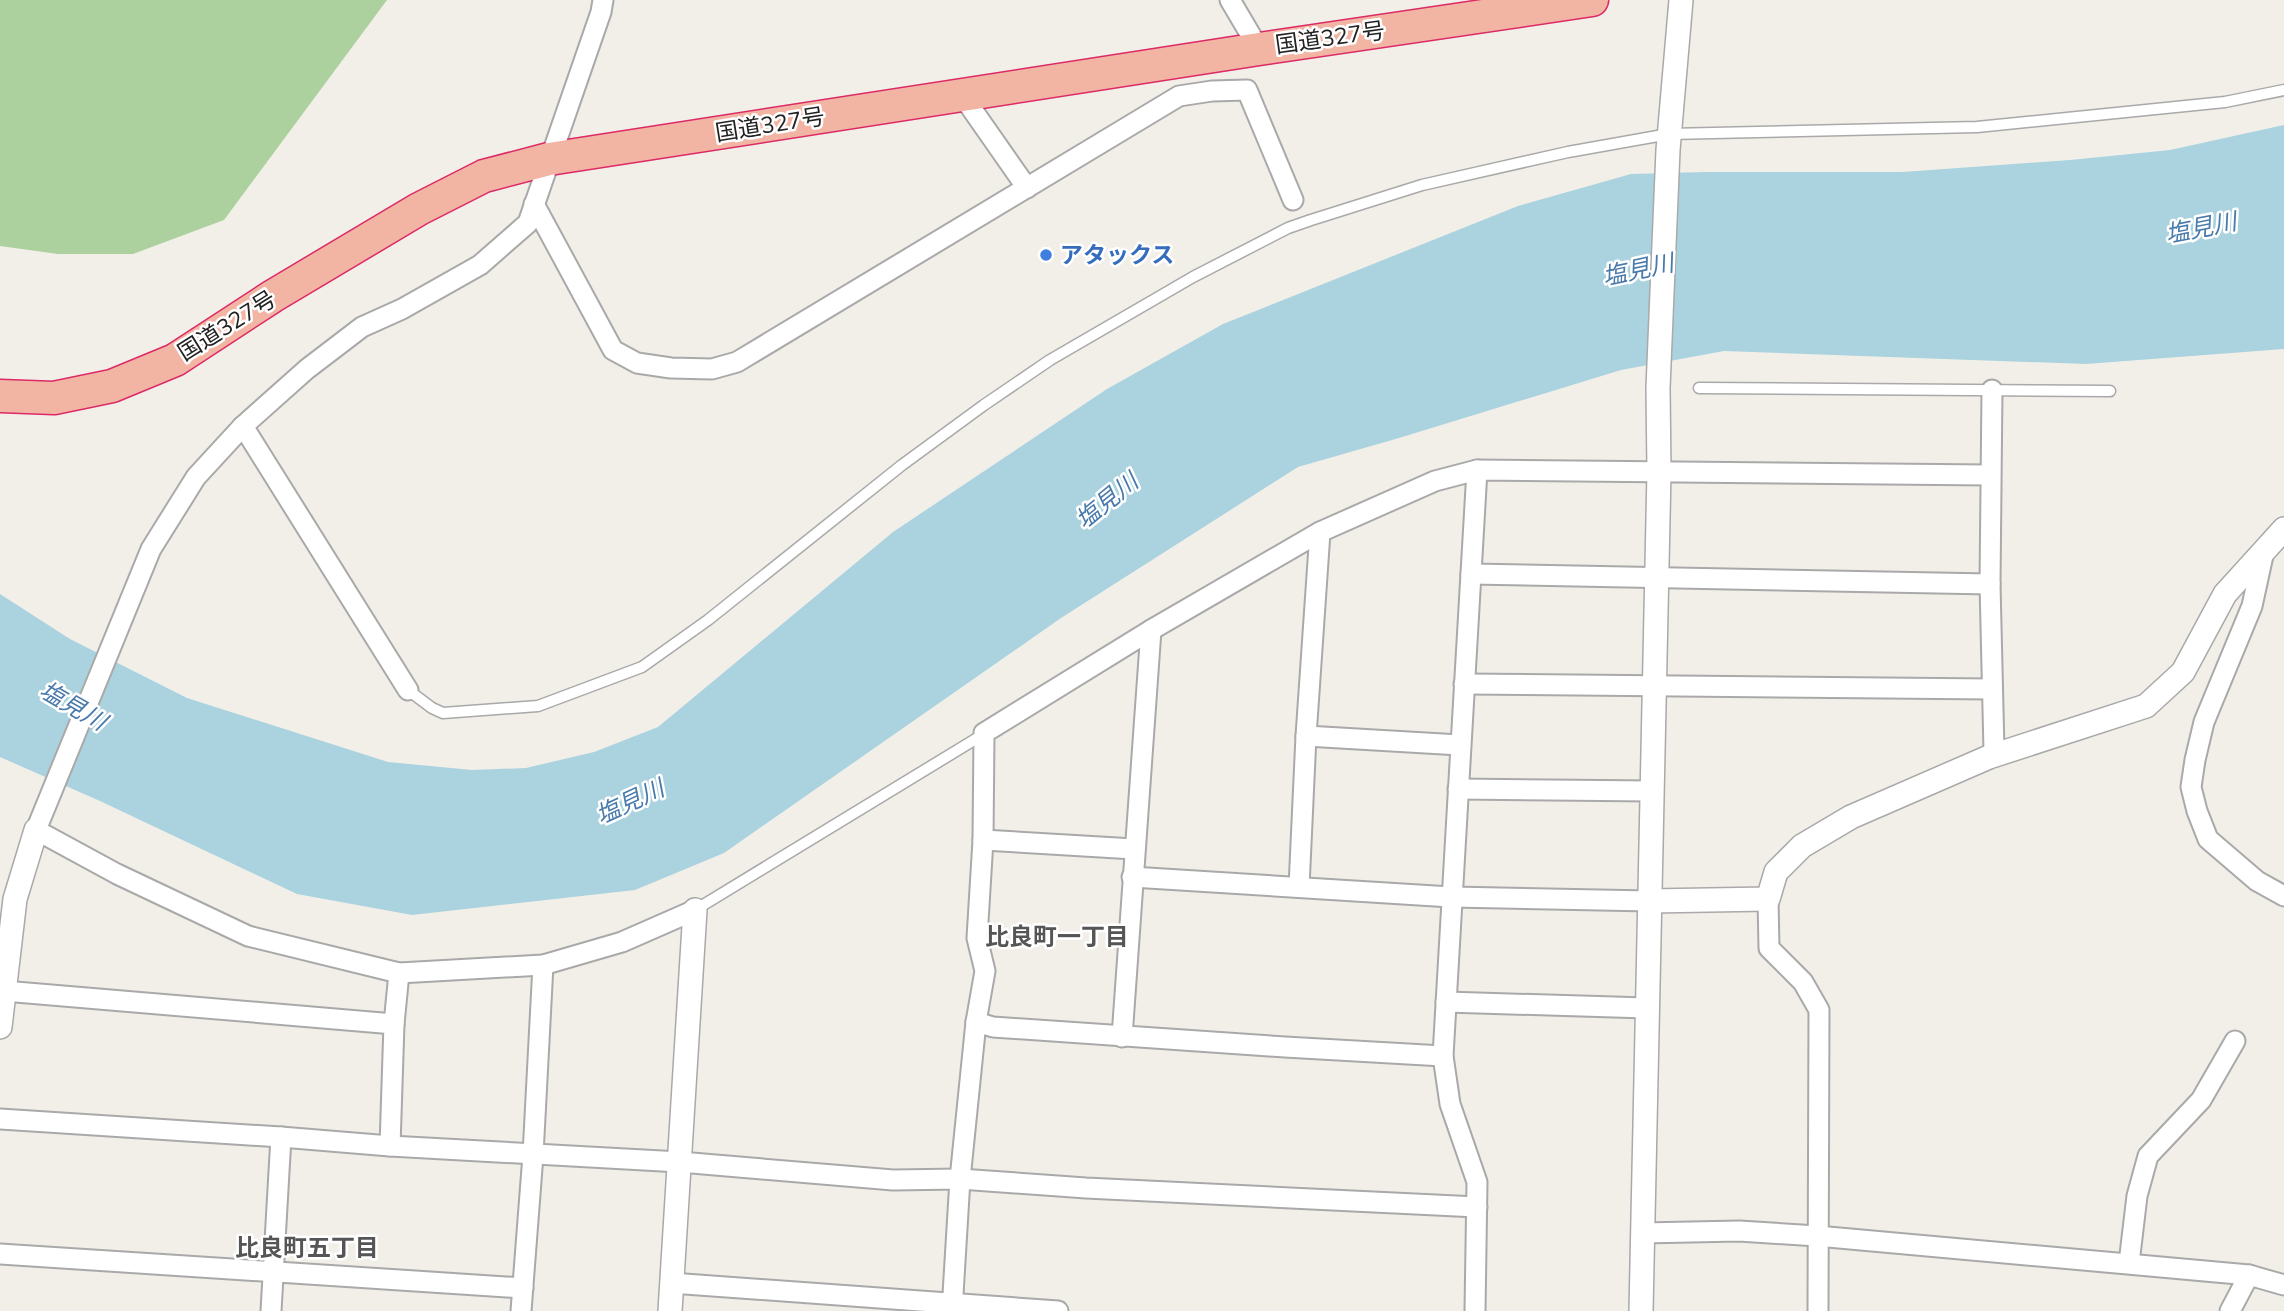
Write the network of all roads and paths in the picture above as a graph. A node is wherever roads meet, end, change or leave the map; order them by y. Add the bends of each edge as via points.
1 (603, 0) edge
2 (1230, 0) edge
3 (1592, 0) edge
4 (1681, 0) edge
5 (1259, 48) junction
6 (2284, 90) edge
7 (962, 95) junction
8 (1668, 142) junction
9 (550, 159) junction
10 (1027, 188) junction
11 (1293, 200) dead end
12 (534, 204) junction
13 (1699, 388) dead end
14 (1992, 390) junction
15 (2110, 391) dead end
16 (0, 396) edge
17 (243, 426) junction
18 (1477, 470) junction
19 (1659, 471) junction
20 (1990, 475) junction
21 (2284, 529) edge
22 (1320, 532) junction
23 (2264, 551) junction
24 (1471, 574) junction
25 (1656, 578) junction
26 (1990, 584) junction
27 (1151, 630) junction
28 (1464, 684) junction
29 (1653, 686) junction
30 (1992, 689) junction
31 (408, 690) joint
32 (984, 733) junction
33 (1306, 736) junction
34 (1460, 745) junction
35 (1998, 754) junction
36 (1458, 789) junction
37 (1651, 791) junction
38 (36, 830) junction
39 (983, 840) junction
40 (1134, 849) junction
41 (1132, 877) junction
42 (1300, 887) junction
43 (2284, 895) edge
44 (1451, 897) junction
45 (1768, 899) junction
46 (1650, 901) junction
47 (695, 910) junction
48 (543, 965) junction
49 (399, 973) junction
50 (4, 991) junction
51 (1446, 1002) junction
52 (1647, 1008) junction
53 (975, 1022) junction
54 (394, 1024) junction
55 (0, 1027) edge
56 (1122, 1037) junction
57 (2235, 1041) dead end
58 (1443, 1056) junction
59 (0, 1119) edge
60 (281, 1137) junction
61 (390, 1146) junction
62 (533, 1155) junction
63 (680, 1162) junction
64 (960, 1179) junction
65 (1477, 1207) junction
66 (1643, 1233) junction
67 (1818, 1236) junction
68 (0, 1254) edge
69 (2129, 1263) junction
70 (272, 1272) junction
71 (2249, 1275) junction
72 (671, 1283) junction
73 (2284, 1285) edge
74 (523, 1288) junction
75 (952, 1308) edge
76 (271, 1311) edge
77 (521, 1311) edge
78 (670, 1311) edge
79 (1058, 1311) edge
80 (1475, 1311) edge
81 (1641, 1311) edge
82 (1818, 1311) edge
83 (2230, 1311) edge

1 - 9 street
2 - 5 street
3 - 5 highway, 国道327号
4 - 8 street
5 - 7 highway, 国道327号
6 - 8 lane via 2225,102 1977,127
7 - 9 highway, 国道327号
7 - 10 street
8 - 19 street
8 - 31 lane via 1568,152 1422,185 1288,228 1193,276 1050,360 902,465 642,667 538,706 443,713
9 - 12 street
9 - 16 highway, 国道327号 via 484,176 419,209 174,360 112,386 66,396
10 - 11 street via 1179,96 1247,90
10 - 12 street via 737,362 712,369 637,363 613,350
12 - 17 street via 528,223 480,265 362,327 306,369
13 - 14 lane
14 - 15 lane
14 - 20 street
17 - 31 street
17 - 38 street via 197,477 151,549
18 - 19 street
18 - 22 street via 1435,481
18 - 24 street
19 - 20 street
19 - 25 street
20 - 26 street
21 - 23 street
22 - 27 street
22 - 33 street
23 - 35 street via 2225,594 2183,672 2146,706
23 - 43 street via 2252,606 2204,722 2191,786 2208,839 2257,881
24 - 25 street
24 - 28 street
25 - 26 street
25 - 29 street
26 - 30 street
27 - 32 street
27 - 40 street
28 - 29 street
28 - 34 street
29 - 30 street
29 - 37 street
30 - 35 street via 1994,751
32 - 39 street
32 - 47 lane
33 - 34 street
33 - 42 street
34 - 36 street
35 - 45 street via 1851,817 1802,846 1776,872
36 - 37 street
36 - 44 street
37 - 46 street
38 - 49 street via 248,936
38 - 50 street via 15,899
39 - 40 street
39 - 53 street via 977,938 985,971
40 - 41 street
41 - 42 street
41 - 56 street
42 - 44 street
44 - 46 street
44 - 51 street
45 - 46 street
45 - 67 street via 1769,948 1803,982 1819,1010
46 - 52 street
47 - 48 street via 622,942
47 - 63 street
48 - 49 street
48 - 62 street
49 - 54 street
50 - 54 street
50 - 55 street
51 - 52 street
51 - 58 street
52 - 66 street
53 - 56 street
53 - 64 street
54 - 61 street
56 - 58 street
57 - 69 street via 2201,1100 2148,1156 2137,1196
58 - 65 street via 1450,1104 1477,1182
59 - 60 street
60 - 61 street
60 - 70 street
61 - 62 street
62 - 63 street
62 - 74 street
63 - 64 street via 893,1180
63 - 72 street
64 - 65 street
64 - 75 street
65 - 80 street
66 - 67 street via 1739,1231
66 - 81 street
67 - 69 street
67 - 82 street
68 - 70 street
69 - 71 street
70 - 74 street
70 - 76 street
71 - 73 street
71 - 83 street
72 - 75 street
72 - 78 street
74 - 77 street
75 - 79 street

